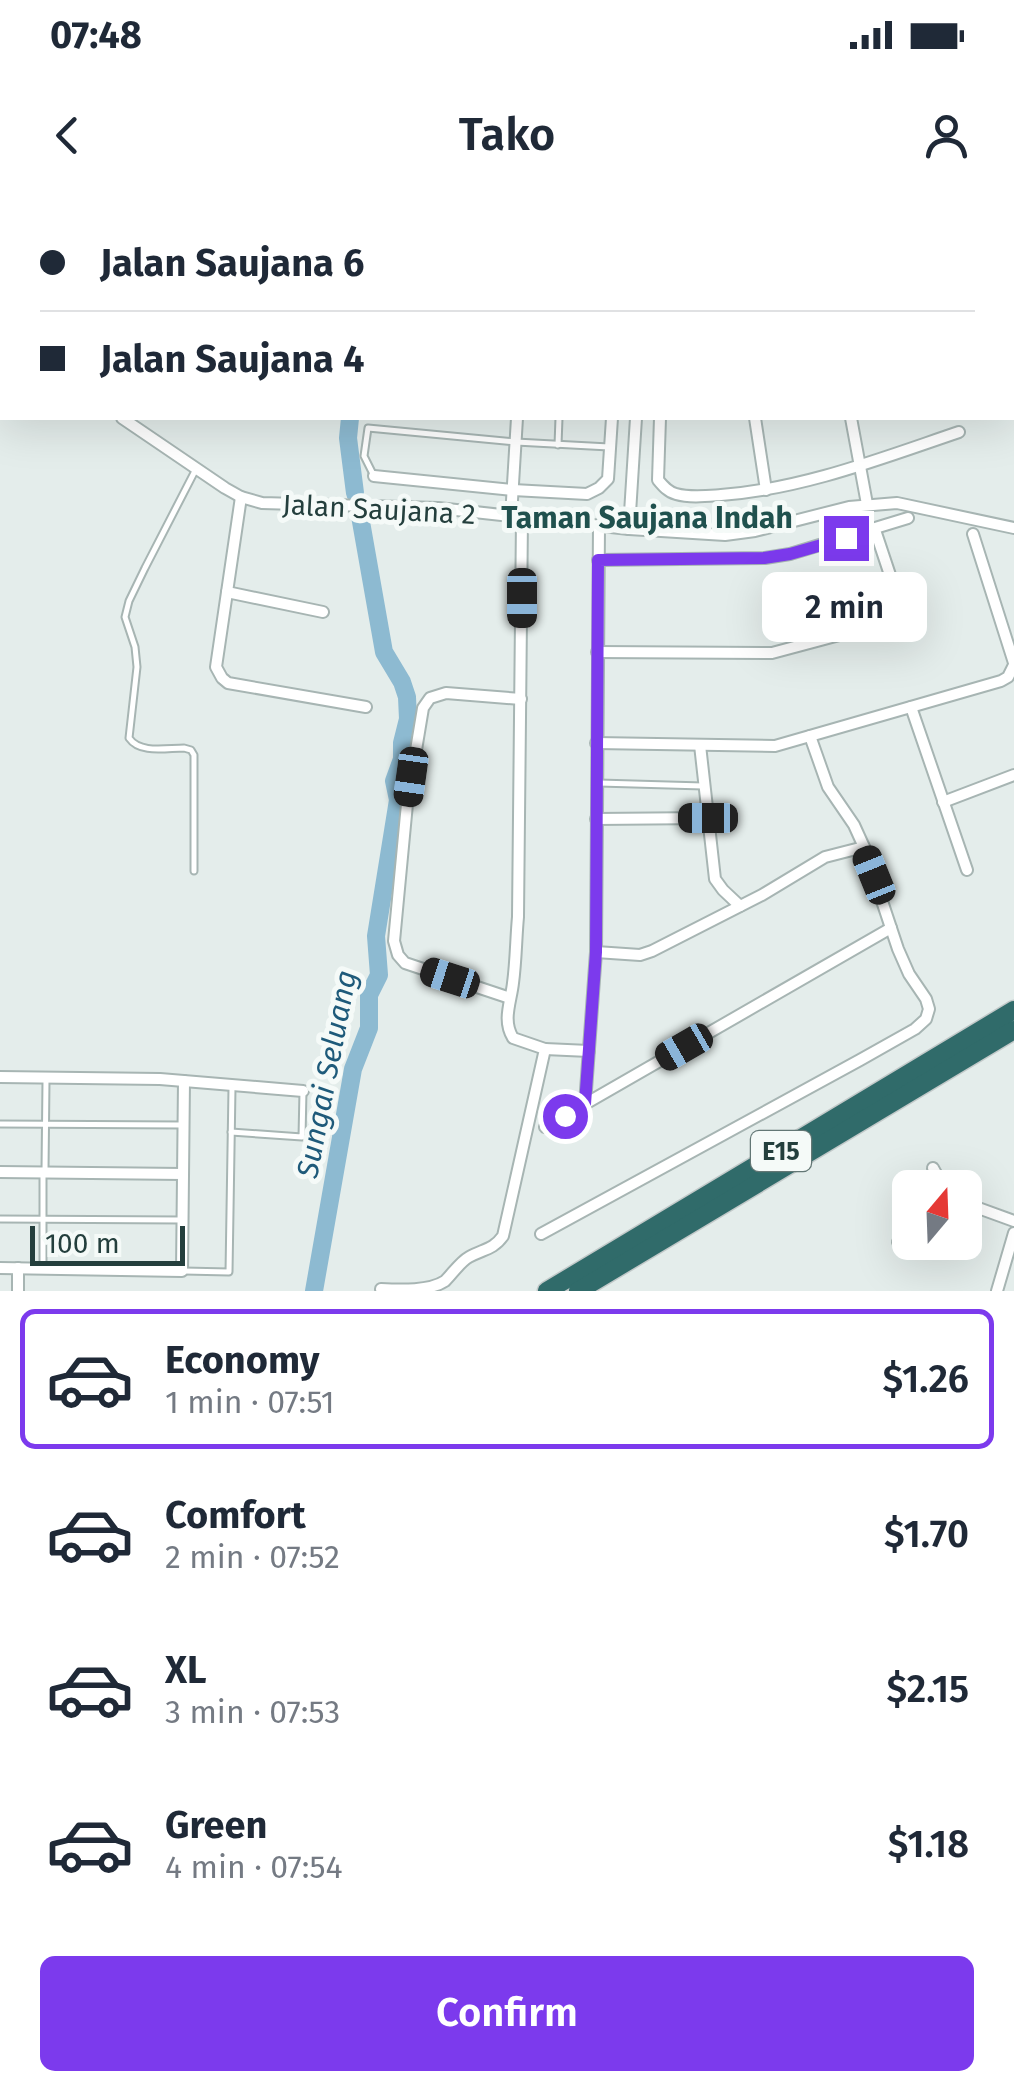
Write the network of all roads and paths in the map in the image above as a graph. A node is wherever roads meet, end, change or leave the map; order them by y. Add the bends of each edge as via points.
1 (125, 420) edge
2 (517, 420) edge
3 (559, 420) edge
4 (612, 420) edge
5 (636, 420) edge
6 (660, 420) edge
7 (755, 420) edge
8 (851, 420) edge
9 (958, 432) dead end
10 (516, 442) junction
11 (558, 445) junction
12 (610, 448) junction
13 (860, 465) junction
14 (196, 468) junction
15 (374, 476) joint
16 (513, 490) junction
17 (766, 490) junction
18 (241, 497) junction
19 (867, 504) junction
20 (516, 518) junction
21 (908, 518) dead end
22 (599, 526) junction
23 (629, 529) junction
24 (875, 530) junction
25 (1013, 531) edge
26 (973, 534) dead end
27 (598, 560) junction
28 (227, 592) junction
29 (323, 612) dead end
30 (597, 652) junction
31 (1013, 666) edge
32 (520, 699) junction
33 (366, 706) dead end
34 (910, 707) junction
35 (810, 736) junction
36 (596, 743) junction
37 (700, 745) junction
38 (1014, 775) edge
39 (596, 783) junction
40 (704, 786) junction
41 (944, 802) junction
42 (708, 818) junction
43 (596, 819) junction
44 (864, 848) junction
45 (967, 870) dead end
46 (194, 871) dead end
47 (740, 906) junction
48 (891, 928) junction
49 (596, 952) junction
50 (510, 998) junction
51 (1014, 1010) edge
52 (1014, 1030) edge
53 (545, 1049) junction
54 (589, 1051) junction
55 (0, 1077) edge
56 (46, 1078) junction
57 (184, 1081) junction
58 (232, 1085) junction
59 (304, 1091) joint
60 (585, 1104) junction
61 (0, 1124) edge
62 (46, 1124) junction
63 (184, 1125) junction
64 (545, 1128) dead end
65 (231, 1132) junction
66 (0, 1172) edge
67 (44, 1172) junction
68 (183, 1174) junction
69 (982, 1209) edge
70 (0, 1219) edge
71 (42, 1219) junction
72 (183, 1220) junction
73 (1014, 1221) edge
74 (1014, 1233) edge
75 (541, 1234) dead end
76 (0, 1268) edge
77 (18, 1268) junction
78 (43, 1268) junction
79 (182, 1271) junction
80 (381, 1288) dead end
81 (18, 1291) edge
82 (547, 1291) edge
83 (578, 1291) edge
84 (997, 1291) edge

1 - 14 street, Jalan Saujana 2
2 - 10 street
3 - 11 lane
4 - 12 street
5 - 23 street
6 - 17 street via 658,480 671,493
7 - 17 street
8 - 13 street
9 - 13 street
10 - 11 lane
10 - 15 lane via 368,428 364,456
10 - 16 street
11 - 12 lane
12 - 16 street via 608,480 587,494
13 - 17 street
13 - 19 street
14 - 18 street, Jalan Saujana 2
14 - 46 lane via 125,617 137,667 132,744 184,748 194,755
15 - 16 street
16 - 20 street
18 - 20 street, Jalan Saujana 2
18 - 28 street
19 - 23 street, Jalan Saujana 2 via 725,535
19 - 25 street, Jalan Saujana 2 via 898,503
20 - 22 street, Jalan Saujana 2
20 - 32 street
21 - 24 street
22 - 23 street, Jalan Saujana 2
22 - 27 street
24 - 27 street via 764,558
24 - 30 street via 898,598 888,622 772,653
26 - 31 street
27 - 30 street
28 - 29 street
28 - 33 street via 216,668 222,678
30 - 36 street
31 - 34 street via 1001,681
32 - 50 street via 518,916
32 - 50 street via 446,693 423,708 394,942 405,963
34 - 35 street
34 - 41 street
35 - 37 street via 776,746
35 - 44 street via 828,787
36 - 37 street
36 - 39 street
37 - 40 street
38 - 41 street
39 - 40 lane
39 - 43 street
40 - 42 street
41 - 45 street
42 - 43 street
42 - 47 street via 716,879
43 - 49 street
44 - 47 street via 825,858
44 - 48 street
47 - 49 street via 652,952
48 - 60 street
48 - 75 street via 926,999 926,1020
49 - 54 street
50 - 53 street via 513,1038
51 - 82 highway, E15
52 - 83 highway, E15
53 - 54 street
53 - 80 street via 503,1236 490,1250 467,1258 440,1286
54 - 60 street
55 - 56 street
56 - 57 street
56 - 62 lane
57 - 58 street
57 - 63 street
58 - 59 street
58 - 65 lane
59 - 65 lane via 302,1138
60 - 64 street
61 - 62 lane
62 - 63 lane
62 - 67 lane
63 - 68 street
65 - 79 lane via 229,1272
66 - 67 street
67 - 68 street
67 - 71 lane
68 - 72 street
69 - 73 street
70 - 71 lane
71 - 72 lane
71 - 78 lane
72 - 79 street
74 - 84 street
76 - 77 street
77 - 78 street
77 - 81 street
78 - 79 street

